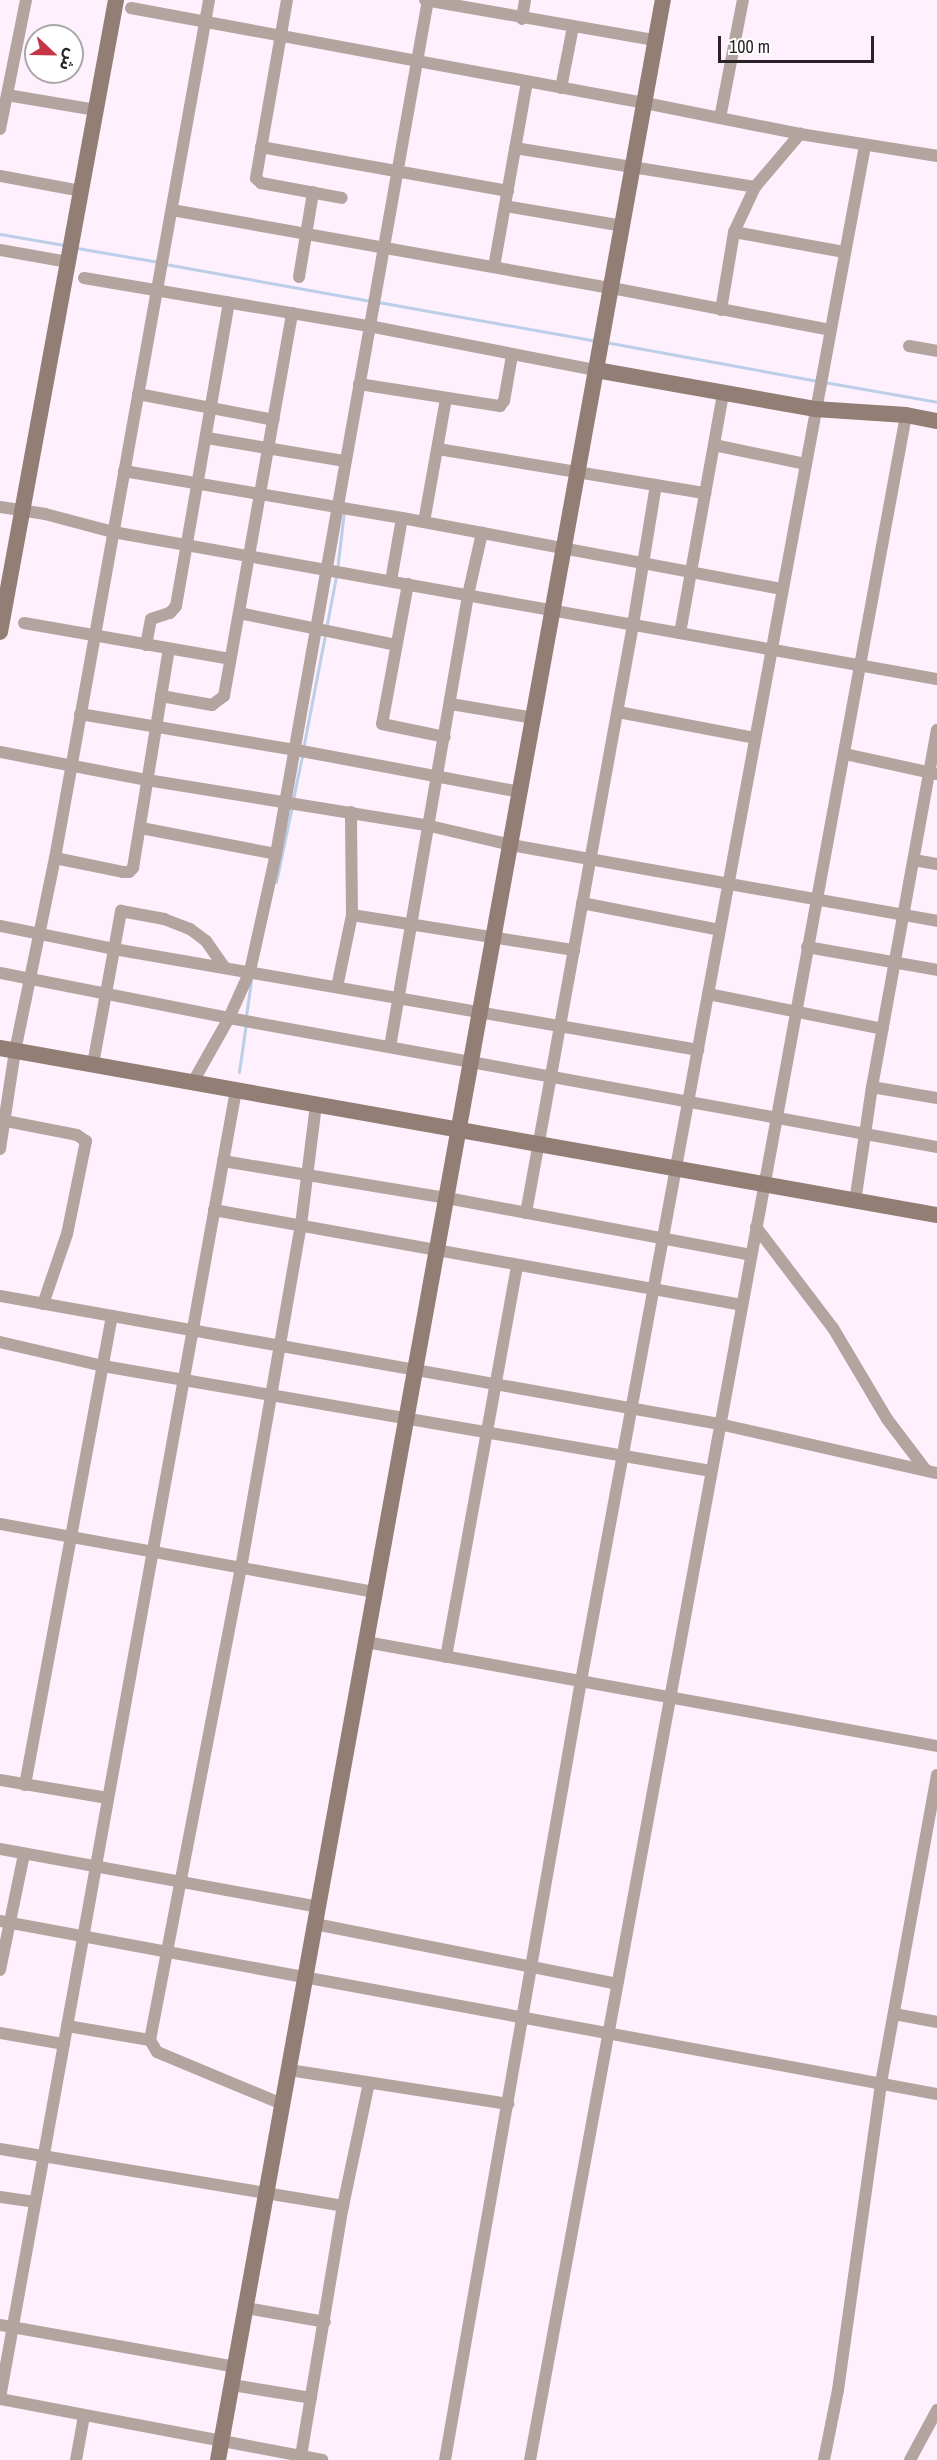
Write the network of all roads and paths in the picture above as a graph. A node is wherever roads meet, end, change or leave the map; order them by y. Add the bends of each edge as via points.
1 (26, 0) edge
2 (209, 0) edge
3 (287, 0) edge
4 (427, 0) edge
5 (525, 0) edge
6 (663, 0) edge
7 (743, 0) edge
8 (124, 4) edge
9 (522, 19) junction
10 (206, 22) junction
11 (573, 27) junction
12 (281, 36) junction
13 (655, 40) junction
14 (417, 62) junction
15 (527, 82) junction
16 (561, 88) junction
17 (7, 95) junction
18 (645, 103) junction
19 (96, 110) junction
20 (720, 118) junction
21 (0, 129) edge
22 (800, 135) junction
23 (865, 145) junction
24 (261, 147) junction
25 (515, 148) junction
26 (937, 156) edge
27 (634, 166) junction
28 (397, 171) junction
29 (0, 176) edge
30 (755, 187) junction
31 (81, 191) junction
32 (508, 191) junction
33 (313, 192) junction
34 (342, 198) dead end
35 (506, 206) junction
36 (172, 210) junction
37 (623, 226) junction
38 (734, 232) junction
39 (306, 234) junction
40 (383, 248) junction
41 (0, 250) edge
42 (844, 252) junction
43 (69, 257) junction
44 (494, 267) junction
45 (299, 277) dead end
46 (84, 278) dead end
47 (612, 288) junction
48 (155, 291) junction
49 (229, 303) junction
50 (721, 310) junction
51 (292, 314) junction
52 (369, 326) junction
53 (830, 330) junction
54 (909, 346) dead end
55 (937, 351) edge
56 (512, 355) junction
57 (596, 370) junction
58 (359, 384) junction
59 (723, 393) junction
60 (138, 394) junction
61 (446, 399) junction
62 (212, 408) junction
63 (815, 409) junction
64 (906, 415) junction
65 (274, 420) junction
66 (937, 421) edge
67 (207, 438) junction
68 (714, 445) junction
69 (269, 449) junction
70 (438, 449) junction
71 (345, 461) junction
72 (806, 464) junction
73 (124, 471) junction
74 (578, 472) junction
75 (198, 484) junction
76 (656, 485) junction
77 (705, 492) junction
78 (260, 496) junction
79 (0, 507) edge
80 (337, 508) junction
81 (22, 510) junction
82 (402, 518) junction
83 (424, 522) junction
84 (113, 532) junction
85 (482, 533) junction
86 (188, 545) junction
87 (564, 548) junction
88 (249, 556) junction
89 (644, 562) junction
90 (326, 571) junction
91 (691, 572) junction
92 (391, 581) junction
93 (408, 584) junction
94 (782, 589) junction
95 (468, 595) junction
96 (553, 610) junction
97 (238, 613) junction
98 (24, 623) dead end
99 (633, 625) junction
100 (317, 630) junction
101 (0, 632) edge
102 (680, 633) junction
103 (94, 636) junction
104 (146, 645) junction
105 (396, 645) junction
106 (169, 649) junction
107 (771, 649) junction
108 (230, 659) junction
109 (860, 665) junction
110 (937, 679) edge
111 (161, 696) junction
112 (451, 704) junction
113 (618, 712) junction
114 (80, 714) junction
115 (534, 718) junction
116 (156, 727) junction
117 (937, 730) edge
118 (445, 737) junction
119 (755, 738) junction
120 (296, 750) junction
121 (0, 752) edge
122 (845, 754) junction
123 (71, 766) junction
124 (933, 774) edge
125 (438, 778) junction
126 (147, 780) junction
127 (520, 792) junction
128 (286, 800) junction
129 (351, 813) junction
130 (430, 826) junction
131 (141, 828) junction
132 (511, 845) junction
133 (276, 854) junction
134 (55, 858) junction
135 (591, 859) junction
136 (914, 860) junction
137 (937, 864) edge
138 (729, 884) junction
139 (816, 899) junction
140 (582, 903) junction
141 (352, 915) junction
142 (904, 915) junction
143 (937, 921) edge
144 (412, 922) junction
145 (0, 926) edge
146 (719, 930) junction
147 (38, 934) junction
148 (494, 936) junction
149 (807, 947) junction
150 (114, 949) junction
151 (574, 950) junction
152 (895, 962) junction
153 (225, 968) junction
154 (937, 970) edge
155 (250, 971) junction
156 (0, 973) edge
157 (29, 978) junction
158 (337, 987) junction
159 (105, 993) junction
160 (708, 994) junction
161 (398, 998) junction
162 (480, 1012) junction
163 (794, 1012) junction
164 (229, 1018) junction
165 (560, 1027) junction
166 (883, 1029) junction
167 (390, 1047) junction
168 (8, 1050) edge
169 (698, 1050) junction
170 (471, 1062) junction
171 (93, 1064) junction
172 (551, 1077) junction
173 (193, 1082) junction
174 (872, 1087) junction
175 (236, 1090) junction
176 (937, 1098) edge
177 (689, 1102) junction
178 (316, 1104) junction
179 (776, 1118) junction
180 (2, 1120) edge
181 (459, 1130) junction
182 (866, 1134) junction
183 (539, 1145) junction
184 (937, 1147) edge
185 (0, 1149) edge
186 (223, 1161) junction
187 (676, 1170) junction
188 (308, 1176) junction
189 (764, 1185) junction
190 (447, 1198) junction
191 (855, 1202) junction
192 (214, 1210) junction
193 (526, 1213) junction
194 (937, 1215) edge
195 (301, 1225) junction
196 (756, 1227) junction
197 (664, 1239) junction
198 (437, 1250) junction
199 (751, 1255) junction
200 (517, 1264) junction
201 (655, 1290) junction
202 (0, 1296) edge
203 (43, 1304) junction
204 (742, 1305) junction
205 (112, 1316) junction
206 (193, 1331) junction
207 (0, 1342) edge
208 (280, 1346) junction
209 (103, 1366) junction
210 (415, 1371) junction
211 (184, 1380) junction
212 (495, 1385) junction
213 (271, 1396) junction
214 (633, 1410) junction
215 (407, 1418) junction
216 (719, 1424) junction
217 (487, 1432) junction
218 (625, 1456) junction
219 (711, 1471) junction
220 (931, 1471) edge
221 (0, 1524) edge
222 (71, 1537) junction
223 (153, 1552) junction
224 (241, 1568) junction
225 (375, 1592) junction
226 (366, 1642) junction
227 (446, 1657) junction
228 (581, 1681) junction
229 (672, 1698) junction
230 (937, 1746) edge
231 (937, 1776) edge
232 (0, 1780) edge
233 (25, 1785) junction
234 (108, 1798) junction
235 (933, 1821) edge
236 (0, 1849) edge
237 (24, 1854) junction
238 (96, 1867) junction
239 (180, 1882) junction
240 (317, 1915) junction
241 (5, 1922) edge
242 (83, 1937) junction
243 (167, 1952) junction
244 (533, 1967) junction
245 (0, 1970) edge
246 (305, 1978) junction
247 (617, 1983) junction
248 (894, 2014) junction
249 (524, 2018) junction
250 (937, 2022) edge
251 (67, 2026) junction
252 (0, 2033) edge
253 (608, 2034) junction
254 (150, 2040) junction
255 (64, 2044) junction
256 (289, 2070) junction
257 (369, 2083) junction
258 (881, 2083) junction
259 (937, 2094) edge
260 (282, 2104) junction
261 (508, 2104) junction
262 (0, 2149) edge
263 (44, 2156) junction
264 (267, 2192) junction
265 (0, 2197) edge
266 (35, 2202) junction
267 (343, 2206) junction
268 (246, 2308) junction
269 (325, 2322) junction
270 (6, 2326) edge
271 (235, 2367) junction
272 (232, 2385) junction
273 (311, 2398) junction
274 (0, 2399) edge
275 (937, 2410) edge
276 (84, 2415) junction
277 (222, 2441) junction
278 (301, 2456) junction
279 (76, 2460) edge
280 (218, 2460) edge
281 (322, 2460) edge
282 (445, 2460) edge
283 (530, 2460) edge
284 (824, 2460) edge
285 (910, 2460) edge

1 - 17 street
2 - 10 street
3 - 12 street
4 - 9 street
4 - 14 street
5 - 9 street
6 - 13 street
7 - 20 street
8 - 10 street
8 - 19 street
9 - 11 street
10 - 12 street
10 - 36 street
11 - 13 street
11 - 16 street
12 - 14 street
12 - 24 street
13 - 18 street
14 - 15 street
14 - 28 street
15 - 16 street
15 - 25 street
16 - 18 street
17 - 19 street
17 - 21 street
18 - 20 street
18 - 27 street
19 - 31 street
20 - 22 street
22 - 23 street
22 - 30 street
23 - 26 street
23 - 42 street
24 - 28 street
24 - 33 street via 257,180
25 - 27 street
25 - 32 street
27 - 30 street
27 - 37 street
28 - 32 street
28 - 40 street
29 - 31 street
30 - 38 street
31 - 43 street
32 - 35 street
33 - 34 street
33 - 39 street
35 - 37 street
35 - 44 street
36 - 39 street
36 - 48 street
37 - 47 street
38 - 42 street
38 - 50 street
39 - 40 street
39 - 45 street
40 - 44 street
40 - 52 street
41 - 43 street
42 - 53 street
43 - 81 street
44 - 47 street
46 - 48 street
47 - 50 street
47 - 57 street
48 - 49 street
48 - 60 street
49 - 51 street
49 - 62 street
50 - 53 street
51 - 52 street
51 - 65 street
52 - 56 street
52 - 58 street
53 - 63 street
54 - 55 street
56 - 57 street
56 - 61 street via 500,406
57 - 59 street
57 - 74 street
58 - 61 street
58 - 71 street
59 - 63 street
59 - 68 street
60 - 62 street
60 - 73 street
61 - 70 street
62 - 65 street
62 - 67 street
63 - 64 street
63 - 72 street
64 - 66 street
64 - 109 street
65 - 69 street
67 - 69 street
67 - 75 street
68 - 72 street
68 - 77 street
69 - 71 street
69 - 78 street
70 - 74 street
70 - 83 street
71 - 80 street
72 - 94 street
73 - 75 street
73 - 84 street
74 - 76 street
74 - 87 street
75 - 78 street
75 - 86 street
76 - 77 street
76 - 89 street
77 - 91 street
78 - 80 street
78 - 88 street
79 - 81 street
80 - 82 street
80 - 90 street
81 - 84 street
81 - 101 street
82 - 83 street
82 - 92 street
83 - 85 street
84 - 86 street
84 - 103 street
85 - 87 street
85 - 95 street
86 - 88 street
86 - 104 street via 176,606 170,613 151,620
87 - 89 street
87 - 96 street
88 - 90 street
88 - 97 street
89 - 91 street
89 - 99 street
90 - 92 street
90 - 100 street
91 - 94 street
91 - 102 street
92 - 93 street
93 - 95 street
93 - 105 street
94 - 107 street
95 - 96 street
95 - 112 street
96 - 99 street
96 - 115 street
97 - 100 street
97 - 108 street
98 - 103 street
99 - 102 street
99 - 113 street
100 - 105 street
100 - 120 street
102 - 107 street
103 - 104 street
103 - 114 street
104 - 106 street
105 - 118 street via 382,724
106 - 108 street
106 - 111 street
107 - 109 street
107 - 119 street
108 - 111 street via 224,696 219,702 212,705
109 - 110 street
109 - 122 street
111 - 116 street
112 - 115 street
112 - 118 street
113 - 119 street
113 - 135 street
114 - 116 street
114 - 123 street
115 - 127 street
116 - 120 street
116 - 126 street
117 - 124 street
118 - 125 street
119 - 138 street
120 - 125 street
120 - 128 street
121 - 123 street
122 - 124 street
122 - 139 street
123 - 126 street
123 - 134 street
124 - 136 street
125 - 127 street
125 - 130 street
126 - 128 street
126 - 131 street
127 - 132 street
128 - 129 street
128 - 133 street
129 - 130 street
129 - 141 street
130 - 132 street
130 - 144 street
131 - 133 street
131 - 134 street via 129,872
132 - 135 street
132 - 148 street
133 - 155 street
134 - 147 street
135 - 138 street
135 - 140 street
136 - 137 street
136 - 142 street
138 - 139 street
138 - 146 street
139 - 142 street
139 - 149 street
140 - 146 street
140 - 151 street
141 - 144 street
141 - 158 street
142 - 143 street
142 - 152 street
144 - 148 street
144 - 161 street
145 - 147 street
146 - 160 street
147 - 150 street
147 - 157 street
148 - 151 street
148 - 162 street
149 - 152 street
149 - 163 street
150 - 153 street
150 - 153 street via 119,917 127,910 190,929 206,941
150 - 159 street
151 - 165 street
152 - 154 street
152 - 166 street
153 - 155 street
155 - 158 street
155 - 164 street
156 - 157 street
157 - 159 street
157 - 168 street
158 - 161 street
159 - 164 street
159 - 171 street
160 - 163 street
160 - 169 street
161 - 162 street
161 - 167 street
162 - 165 street
162 - 170 street
163 - 166 street
163 - 179 street
164 - 167 street
164 - 173 street
165 - 169 street
165 - 172 street
166 - 174 street
167 - 170 street
168 - 171 street
168 - 180 street
169 - 177 street
170 - 172 street
170 - 181 street
171 - 173 street
172 - 177 street
172 - 183 street
173 - 175 street
174 - 176 street
174 - 182 street
175 - 178 street
175 - 186 street
177 - 179 street
177 - 187 street
178 - 181 street
178 - 188 street
179 - 182 street
179 - 189 street
180 - 185 street
180 - 203 street via 77,1135 86,1141 67,1234
181 - 183 street
181 - 190 street
182 - 184 street
182 - 191 street
183 - 187 street
183 - 193 street
186 - 188 street
186 - 192 street
187 - 189 street
187 - 197 street
188 - 190 street
188 - 195 street
189 - 191 street
189 - 196 street
190 - 193 street
190 - 198 street
191 - 194 street
192 - 195 street
192 - 206 street
193 - 197 street
195 - 198 street
195 - 208 street
196 - 199 street
196 - 220 street via 833,1328 887,1419
197 - 199 street
197 - 201 street
198 - 200 street
198 - 210 street
199 - 204 street
200 - 201 street
200 - 212 street
201 - 204 street
201 - 214 street
202 - 203 street
203 - 205 street
204 - 216 street
205 - 206 street
205 - 209 street
206 - 208 street
206 - 211 street
207 - 209 street
208 - 210 street
208 - 213 street
209 - 211 street
209 - 222 street
210 - 212 street
210 - 215 street
211 - 213 street
211 - 223 street
212 - 214 street
212 - 217 street
213 - 215 street
213 - 224 street
214 - 216 street
214 - 218 street
215 - 217 street
215 - 225 street
216 - 219 street
216 - 220 street
217 - 218 street
217 - 227 street
218 - 219 street
218 - 228 street
219 - 229 street
221 - 222 street
222 - 223 street
222 - 233 street
223 - 224 street
223 - 234 street
224 - 225 street
224 - 239 street
225 - 226 street
226 - 227 street
226 - 240 street
227 - 228 street
228 - 229 street
228 - 244 street
229 - 230 street
229 - 247 street
231 - 235 street
232 - 233 street
233 - 234 street
234 - 238 street
235 - 248 street
236 - 237 street
237 - 238 street
237 - 241 street
238 - 239 street
238 - 242 street
239 - 240 street
239 - 243 street
240 - 244 street
240 - 246 street
241 - 242 street
241 - 245 street
242 - 243 street
242 - 251 street
243 - 246 street
243 - 254 street
244 - 247 street
244 - 249 street
246 - 249 street
246 - 256 street
247 - 253 street
248 - 250 street
248 - 258 street
249 - 253 street
249 - 261 street
251 - 254 street
251 - 255 street
252 - 255 street
253 - 258 street
253 - 283 street
254 - 260 street via 157,2052
255 - 263 street
256 - 257 street
256 - 260 street
257 - 261 street
257 - 267 street
258 - 259 street
258 - 284 street via 838,2390
260 - 264 street
261 - 282 street
262 - 263 street
263 - 264 street
263 - 266 street
264 - 267 street
264 - 268 street
265 - 266 street
266 - 270 street
267 - 269 street
268 - 269 street
268 - 271 street
269 - 273 street
270 - 271 street
270 - 274 street
271 - 272 street
272 - 273 street
272 - 277 street
273 - 278 street
274 - 276 street
275 - 285 street
276 - 277 street
276 - 279 street
277 - 278 street
277 - 280 street
278 - 281 street

